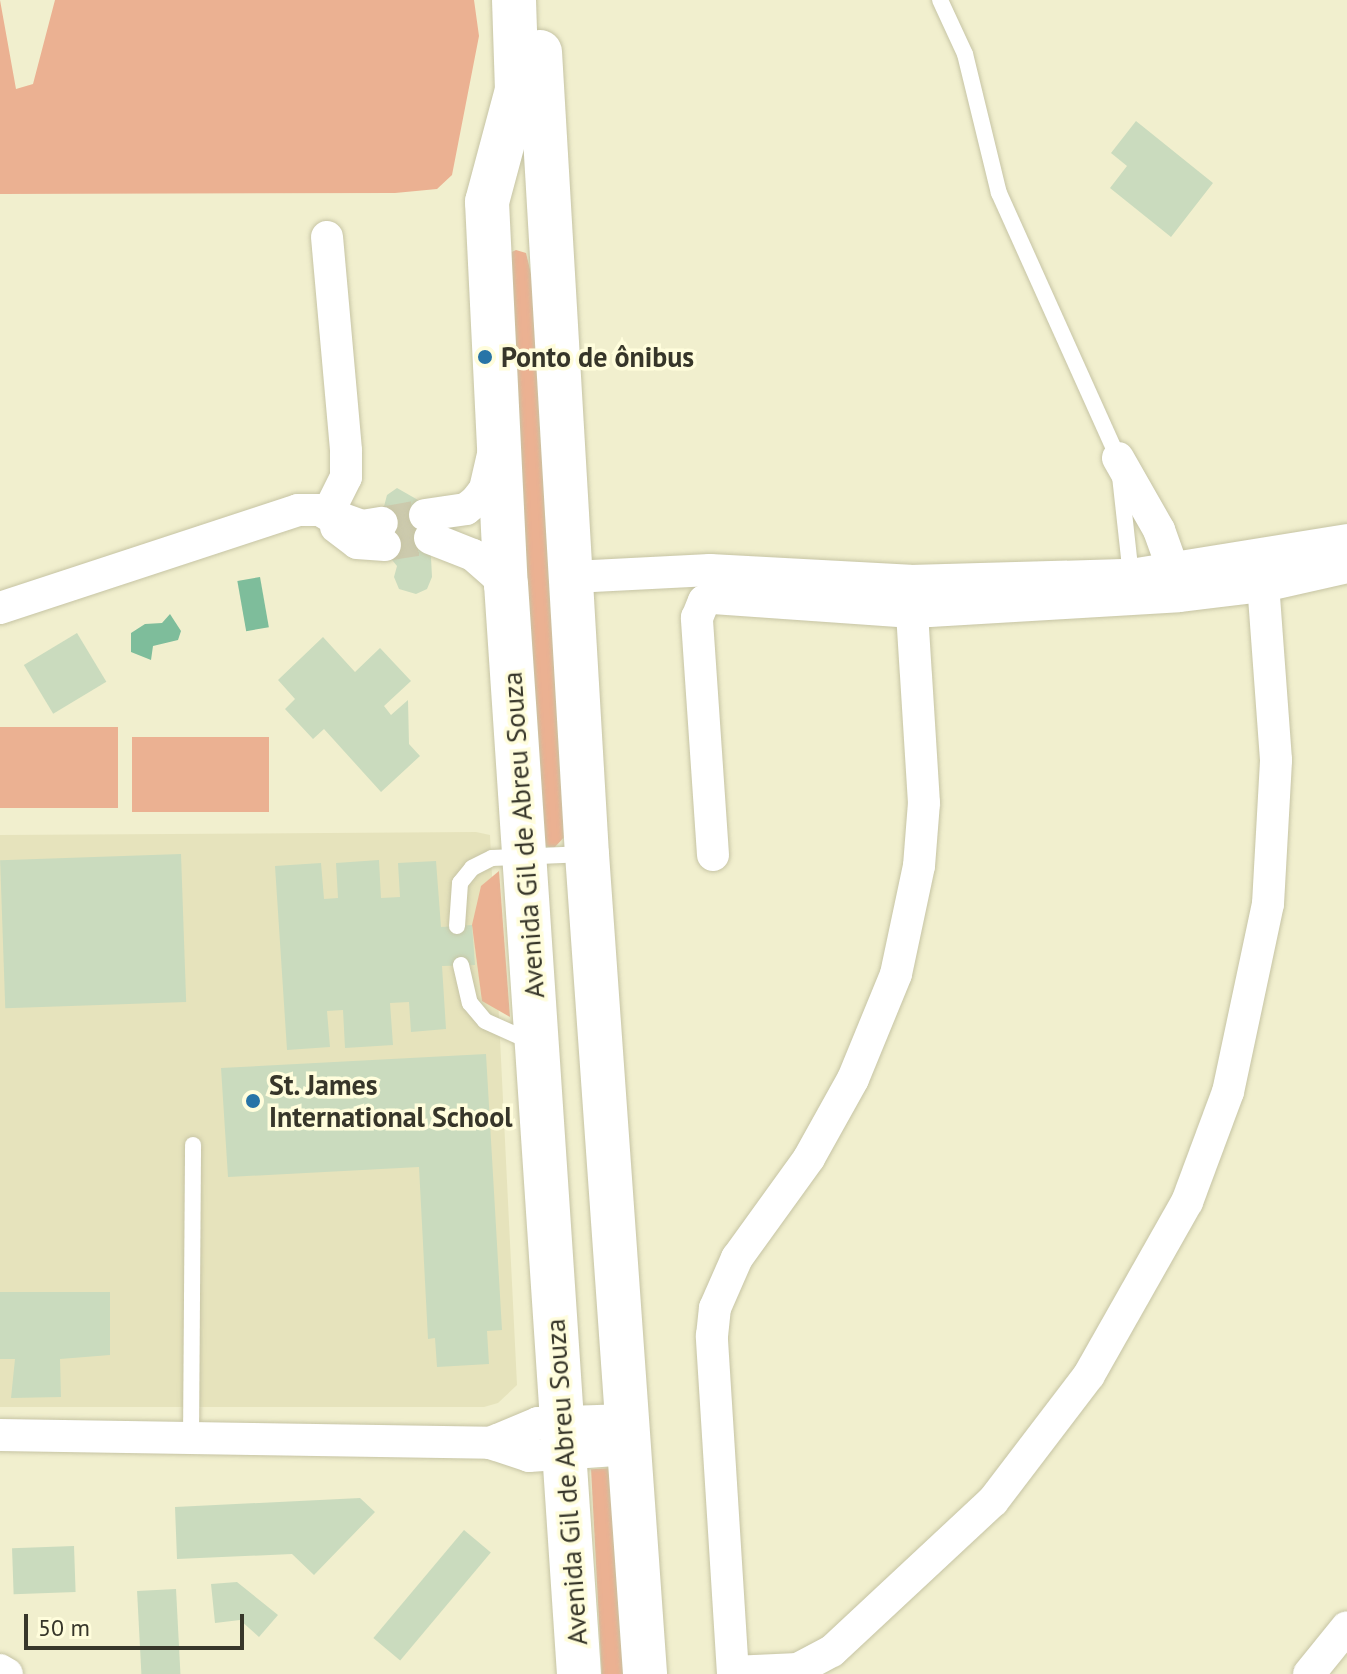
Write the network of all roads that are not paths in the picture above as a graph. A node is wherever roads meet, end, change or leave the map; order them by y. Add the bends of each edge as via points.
1 (514, 0) edge
2 (537, 0) edge
3 (940, 0) edge
4 (327, 237) dead end
5 (489, 245) junction
6 (556, 313) junction
7 (497, 427) junction
8 (1118, 458) junction
9 (327, 515) junction
10 (383, 534) tunnel mouth
11 (1347, 540) edge
12 (1347, 567) edge
13 (1173, 569) junction
14 (1262, 572) junction
15 (1131, 575) junction
16 (573, 577) junction
17 (506, 584) junction
18 (911, 597) junction
19 (0, 608) edge
20 (587, 854) junction
21 (713, 855) dead end
22 (524, 857) junction
23 (457, 926) dead end
24 (461, 965) dead end
25 (537, 1044) junction
26 (193, 1145) dead end
27 (629, 1434) junction
28 (0, 1435) edge
29 (564, 1439) junction
30 (191, 1440) junction
31 (1347, 1627) edge
32 (0, 1670) edge
33 (733, 1673) edge
34 (7, 1674) edge
35 (579, 1674) edge
36 (645, 1674) edge
37 (1309, 1674) edge

1 - 5 street, Avenida Gil de Abreu Souza via 517,90 487,190
2 - 6 street
3 - 8 lane via 965,54 999,193
4 - 9 street via 346,477
5 - 6 street via 502,234 526,233 540,260 545,296
5 - 7 street, Avenida Gil de Abreu Souza
6 - 16 street
7 - 17 street, Avenida Gil de Abreu Souza
7 - 17 street via 490,471 476,501 427,526
8 - 13 street via 1159,530
8 - 15 lane
9 - 10 street
9 - 19 street via 298,510
11 - 14 street
12 - 14 street
13 - 14 street
13 - 15 street
14 - 18 street
14 - 33 street via 1276,760 1268,904 1228,1092 1187,1202 1089,1375 993,1501 832,1651 798,1669
15 - 18 street
16 - 18 street via 710,570
16 - 20 street
17 - 22 street, Avenida Gil de Abreu Souza
18 - 21 street via 704,601 697,618
18 - 33 street via 924,803 919,866 896,974 853,1079 809,1158 737,1258 715,1308 712,1336
20 - 22 lane
20 - 27 street
22 - 23 lane via 492,858 472,868 460,883
22 - 25 street, Avenida Gil de Abreu Souza
24 - 25 lane via 470,1003 485,1021
25 - 29 street, Avenida Gil de Abreu Souza
26 - 30 lane
27 - 29 street
27 - 36 street
28 - 30 street
29 - 30 street via 520,1427 490,1443
29 - 35 street, Avenida Gil de Abreu Souza
31 - 37 street
32 - 34 street

